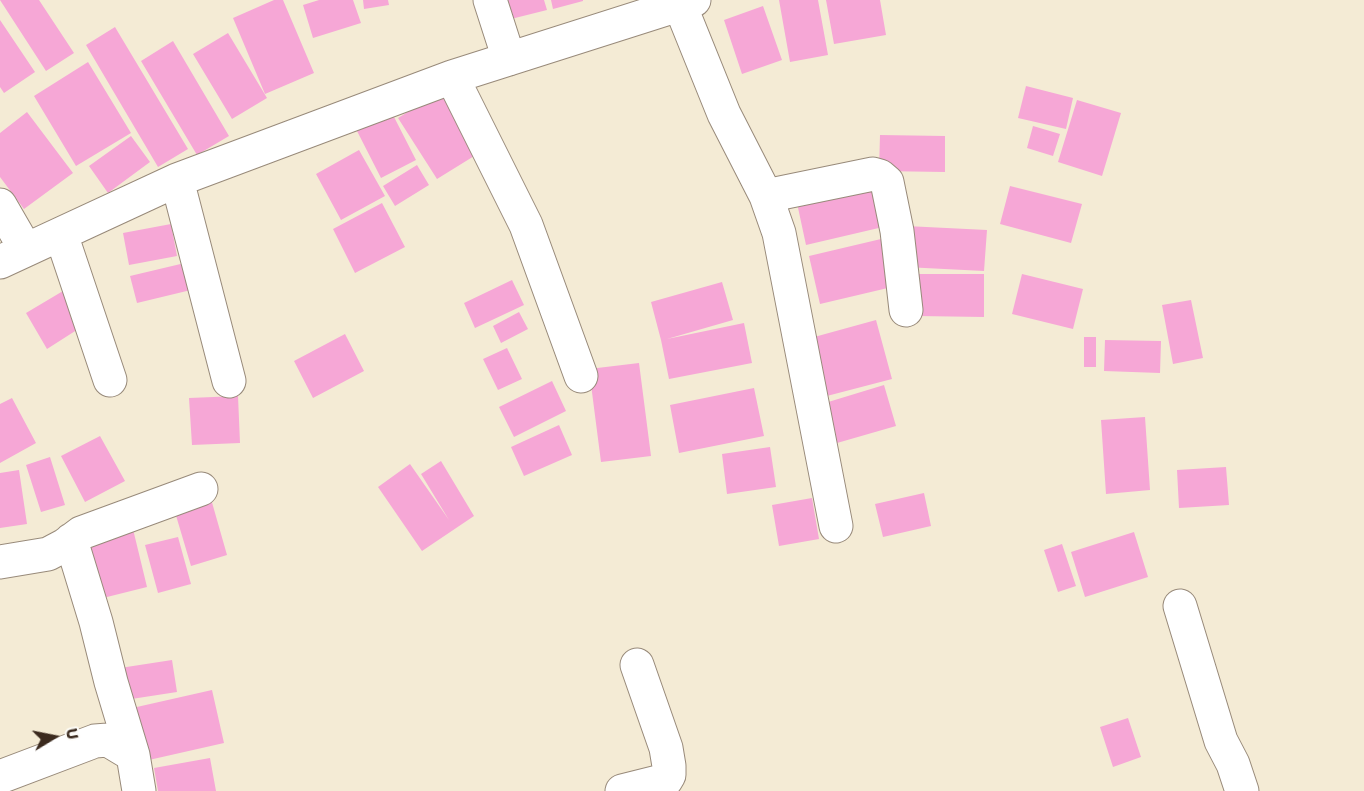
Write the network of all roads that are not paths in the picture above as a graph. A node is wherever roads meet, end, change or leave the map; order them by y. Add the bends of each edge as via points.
1 (490, 0) edge
2 (684, 2) edge
3 (509, 59) junction
4 (452, 77) junction
5 (177, 180) junction
6 (766, 196) junction
7 (0, 205) edge
8 (61, 234) junction
9 (13, 256) edge
10 (906, 310) dead end
11 (581, 376) dead end
12 (110, 380) dead end
13 (228, 381) dead end
14 (201, 489) dead end
15 (836, 526) dead end
16 (62, 546) junction
17 (0, 561) edge
18 (1180, 606) dead end
19 (637, 665) dead end
20 (124, 749) junction
21 (0, 777) edge
22 (139, 791) edge
23 (622, 791) edge
24 (1242, 791) edge

1 - 3 street
2 - 3 street
2 - 6 street via 724,114
3 - 4 street
4 - 5 street
4 - 11 street via 526,225
5 - 8 street
5 - 13 street
6 - 10 street via 873,174 880,176 887,182 897,231
6 - 15 street via 779,233
7 - 9 street
8 - 9 street
8 - 12 street
14 - 16 street via 81,533
16 - 17 street
16 - 20 street via 96,622
18 - 24 street via 1221,741
19 - 23 street via 666,748 669,775 666,780
20 - 21 street via 95,741
20 - 22 street

